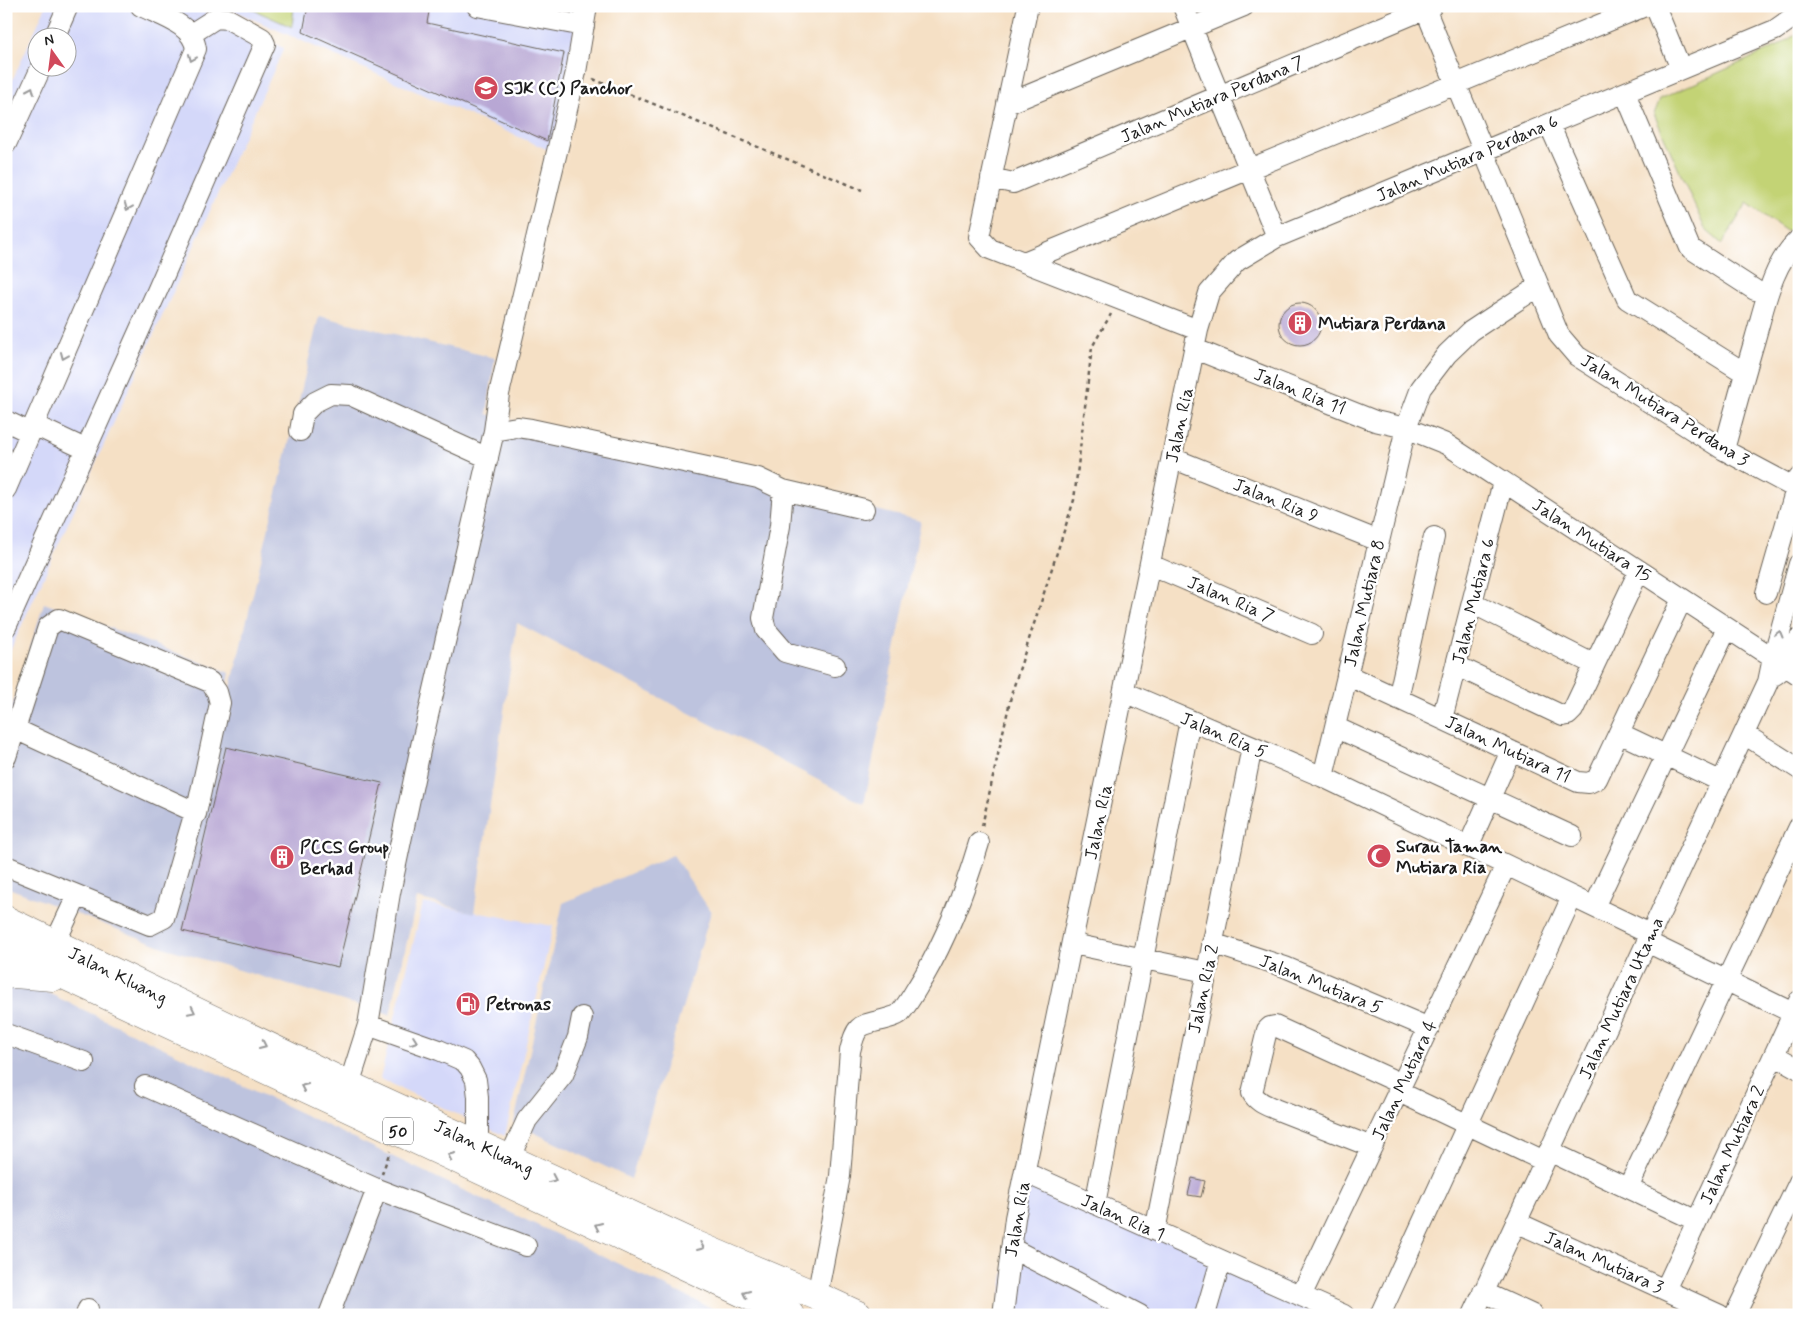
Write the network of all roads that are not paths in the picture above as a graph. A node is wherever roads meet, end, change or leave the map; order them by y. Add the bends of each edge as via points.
1 (68, 6) edge
2 (141, 6) edge
3 (477, 6) edge
4 (587, 6) edge
5 (1183, 6) edge
6 (1244, 6) edge
7 (1645, 6) edge
8 (1655, 6) edge
9 (1031, 7) edge
10 (1427, 7) edge
11 (1799, 13) edge
12 (584, 26) junction
13 (58, 28) edge
14 (1192, 28) junction
15 (192, 34) junction
16 (1681, 69) junction
17 (36, 78) edge
18 (1456, 84) junction
19 (1625, 92) junction
20 (1220, 97) junction
21 (1007, 104) junction
22 (1549, 124) junction
23 (6, 144) edge
24 (1483, 152) junction
25 (1249, 169) junction
26 (991, 178) junction
27 (1277, 237) junction
28 (1799, 239) edge
29 (1024, 262) junction
30 (1538, 286) junction
31 (1755, 290) dead end
32 (1196, 340) junction
33 (1745, 373) junction
34 (6, 421) edge
35 (1406, 428) junction
36 (32, 429) junction
37 (494, 431) junction
38 (300, 432) dead end
39 (85, 449) junction
40 (1724, 450) junction
41 (488, 458) junction
42 (1172, 458) junction
43 (1503, 482) junction
44 (1798, 485) edge
45 (6, 488) edge
46 (783, 490) junction
47 (864, 508) dead end
48 (1434, 537) dead end
49 (1379, 541) junction
50 (1150, 564) junction
51 (1639, 571) junction
52 (1797, 577) edge
53 (1766, 593) dead end
54 (1682, 598) junction
55 (1472, 603) junction
56 (6, 627) edge
57 (1726, 628) junction
58 (1312, 634) dead end
59 (1799, 639) edge
60 (1593, 664) junction
61 (835, 666) dead end
62 (1457, 666) junction
63 (1786, 667) edge
64 (1347, 675) junction
65 (1124, 692) junction
66 (1398, 699) junction
67 (1442, 719) junction
68 (1190, 720) junction
69 (1335, 727) junction
70 (15, 729) junction
71 (1619, 733) junction
72 (1744, 734) junction
73 (1252, 747) junction
74 (1511, 751) junction
75 (1666, 755) junction
76 (6, 757) edge
77 (1799, 769) edge
78 (1323, 777) junction
79 (1722, 782) junction
80 (1490, 798) junction
81 (195, 812) junction
82 (1799, 827) edge
83 (1572, 836) dead end
84 (978, 843) road end
85 (1468, 847) junction
86 (1506, 865) junction
87 (6, 866) edge
88 (77, 896) junction
89 (1572, 897) junction
90 (1594, 907) junction
91 (6, 920) edge
92 (1649, 938) junction
93 (1212, 943) junction
94 (55, 944) junction
95 (1073, 944) junction
96 (6, 948) edge
97 (1142, 959) junction
98 (1206, 972) junction
99 (6, 975) edge
100 (72, 979) junction
101 (1726, 981) junction
102 (1796, 1007) edge
103 (582, 1017) dead end
104 (368, 1025) junction
105 (1429, 1028) junction
106 (6, 1034) edge
107 (1774, 1055) junction
108 (84, 1062) dead end
109 (1799, 1069) edge
110 (145, 1086) dead end
111 (349, 1086) junction
112 (1400, 1088) junction
113 (1468, 1124) junction
114 (478, 1144) junction
115 (1372, 1147) junction
116 (1547, 1156) junction
117 (509, 1158) junction
118 (1026, 1173) junction
119 (1799, 1182) edge
120 (1628, 1188) junction
121 (377, 1189) junction
122 (1094, 1204) junction
123 (1697, 1221) junction
124 (1516, 1222) junction
125 (1155, 1231) junction
126 (526, 1246) dead end
127 (1011, 1248) junction
128 (1221, 1260) junction
129 (1665, 1290) junction
130 (1483, 1292) junction
131 (817, 1296) junction
132 (1301, 1296) junction
133 (329, 1315) edge
134 (790, 1315) edge
135 (858, 1315) edge
136 (1003, 1315) edge
137 (1140, 1315) edge
138 (1205, 1315) edge
139 (1344, 1315) edge
140 (1380, 1315) edge
141 (1472, 1315) edge
142 (1533, 1315) edge
143 (1720, 1315) edge
144 (1735, 1315) edge

1 - 13 street
2 - 15 street
3 - 12 street
4 - 12 street
5 - 14 street
6 - 14 street
7 - 18 street
8 - 16 street
9 - 21 street
10 - 18 street, Jalan Mutiara Perdana 3
10 - 20 street, Jalan Mutiara Perdana 7
11 - 16 street, Jalan Mutiara Perdana 6 via 1775,30
12 - 37 street via 576,72 499,394
14 - 20 street
14 - 21 street
15 -> 36 street via 196,49
15 - 39 street via 216,18 228,19 262,38 265,44
16 - 19 street, Jalan Mutiara Perdana 6
23 -> 17 street
18 - 24 street, Jalan Mutiara Perdana 3
18 - 25 street
19 - 22 street, Jalan Mutiara Perdana 6
19 - 31 street via 1690,248
20 - 25 street
20 - 26 street, Jalan Mutiara Perdana 7 via 1013,183
21 - 26 street
22 - 24 street, Jalan Mutiara Perdana 6
22 - 33 street via 1627,298
24 - 27 street, Jalan Mutiara Perdana 6
24 - 30 street, Jalan Mutiara Perdana 3
25 - 27 street
25 - 29 street
26 - 29 street, Jalan Ria 11 via 978,237 990,249
27 - 32 street, Jalan Mutiara Perdana 6 via 1237,261 1209,293
28 - 33 street via 1780,262
29 - 32 street, Jalan Ria 11 via 1119,299
30 - 35 street, Jalan Mutiara 8 via 1471,331 1447,354 1421,388
30 - 40 street, Jalan Mutiara Perdana 3 via 1559,335 1577,356
32 - 35 street, Jalan Ria 11 via 1375,421
32 - 42 street, Jalan Ria
33 - 40 street
34 - 36 street
35 - 43 street, Jalan Ria 11 via 1446,444
35 - 49 street, Jalan Mutiara 8
36 - 39 street
36 - 45 street
37 - 41 street
37 - 46 street via 517,427 531,429 758,478
38 - 41 street via 304,414 315,402 331,394 350,395
39 - 56 street
40 - 44 street, Jalan Mutiara Perdana 3
41 - 104 street via 421,746 390,893
42 - 49 street, Jalan Ria 9
42 - 50 street, Jalan Ria
43 - 51 street, Jalan Mutiara 15
43 - 55 street, Jalan Mutiara 6
44 - 53 street
46 - 47 street
46 - 61 street via 780,526 763,618 766,630 785,652
48 - 66 street
49 - 64 street, Jalan Mutiara 8
50 - 58 street, Jalan Ria 7
50 - 65 street, Jalan Ria
51 - 54 street, Jalan Mutiara 15
51 - 60 street
63 -> 52 street, Jalan Mutiara Utama
54 - 57 street, Jalan Mutiara 15
54 - 71 street, Jalan Mutiara 11
55 - 60 street
55 - 62 street, Jalan Mutiara 6
57 - 63 street, Jalan Mutiara 15
57 - 75 street
59 - 63 street, Jalan Mutiara Utama
60 - 62 street via 1572,710 1563,716
62 - 67 street, Jalan Mutiara 6
63 - 72 street, Jalan Mutiara Utama via 1768,682
64 - 66 street, Jalan Mutiara 11
64 - 69 street, Jalan Mutiara 8
65 - 68 street, Jalan Ria 5
65 - 95 street, Jalan Ria
66 - 67 street, Jalan Mutiara 11
67 - 74 street, Jalan Mutiara 11
68 - 73 street, Jalan Ria 5
68 - 97 street
69 - 78 street, Jalan Mutiara 8
69 - 80 street
70 - 76 street
70 - 81 street
70 - 81 street via 48,627 59,619 210,682 220,703
71 - 74 street, Jalan Mutiara 11 via 1597,779 1590,783 1578,782
71 - 75 street
72 - 77 street
72 - 79 street, Jalan Mutiara Utama
73 - 78 street, Jalan Ria 5
73 - 93 street, Jalan Ria 2
74 - 80 street
75 - 79 street
75 - 90 street
78 - 85 street, Jalan Ria 5
79 - 92 street, Jalan Mutiara Utama
80 - 83 street
80 - 85 street
81 - 88 street via 164,918 150,925
82 - 101 street
84 - 131 street via 951,924 918,986 899,1013 856,1030 850,1051 840,1176
85 - 86 street, Jalan Ria 5
86 - 89 street, Jalan Ria 5
86 - 105 street, Jalan Mutiara 4
87 - 88 street
88 - 94 street
89 - 90 street, Jalan Ria 5
89 - 113 street
90 - 92 street, Jalan Ria 5
91 - 94 highway, Jalan Kluang / 50
92 - 101 street, Jalan Ria 5
92 - 116 street, Jalan Mutiara Utama
93 - 98 street, Jalan Ria 2
93 - 105 street, Jalan Mutiara 5 via 1285,967
94 -> 111 highway, Jalan Kluang / 50
95 - 97 street
95 - 118 street, Jalan Ria
96 - 100 highway, Jalan Kluang / 50
97 - 98 street
97 - 122 street
98 - 125 street, Jalan Ria 2
99 - 100 highway
134 -> 100 highway, Jalan Kluang / 50
101 - 102 street, Jalan Ria 5
101 - 120 street
102 - 107 street, Jalan Mutiara 2
103 - 117 street via 563,1075 526,1120
104 - 111 street
104 -> 114 street via 464,1061 476,1080
105 - 112 street, Jalan Mutiara 4
106 - 108 street
107 - 109 street
107 - 123 street, Jalan Mutiara 2
110 - 121 street
111 - 114 highway, Jalan Kluang / 50
112 - 113 street
112 - 115 street, Jalan Mutiara 4
112 - 115 street via 1275,1026 1267,1030 1252,1093 1255,1098
113 - 116 street
113 - 140 street
114 - 117 highway, Jalan Kluang / 50
115 - 132 street, Jalan Mutiara 4
116 - 120 street
116 - 124 street, Jalan Mutiara Utama
117 -> 131 highway, Jalan Kluang / 50 via 694,1244
118 - 122 street, Jalan Ria 1
118 - 127 street, Jalan Ria
119 - 144 street
120 - 123 street
121 - 126 street
121 - 133 street
122 - 125 street, Jalan Ria 1
123 - 129 street, Jalan Mutiara 2
124 - 129 street, Jalan Mutiara 3
124 - 130 street, Jalan Mutiara Utama
125 - 128 street, Jalan Ria 1
127 - 136 street, Jalan Ria
127 - 137 street
128 - 132 street, Jalan Ria 1
128 - 138 street
129 - 143 street, Jalan Mutiara 3
130 - 141 street, Jalan Mutiara Utama
130 - 142 street
131 - 135 highway, Jalan Kluang / 50
132 - 139 street, Jalan Ria 1

